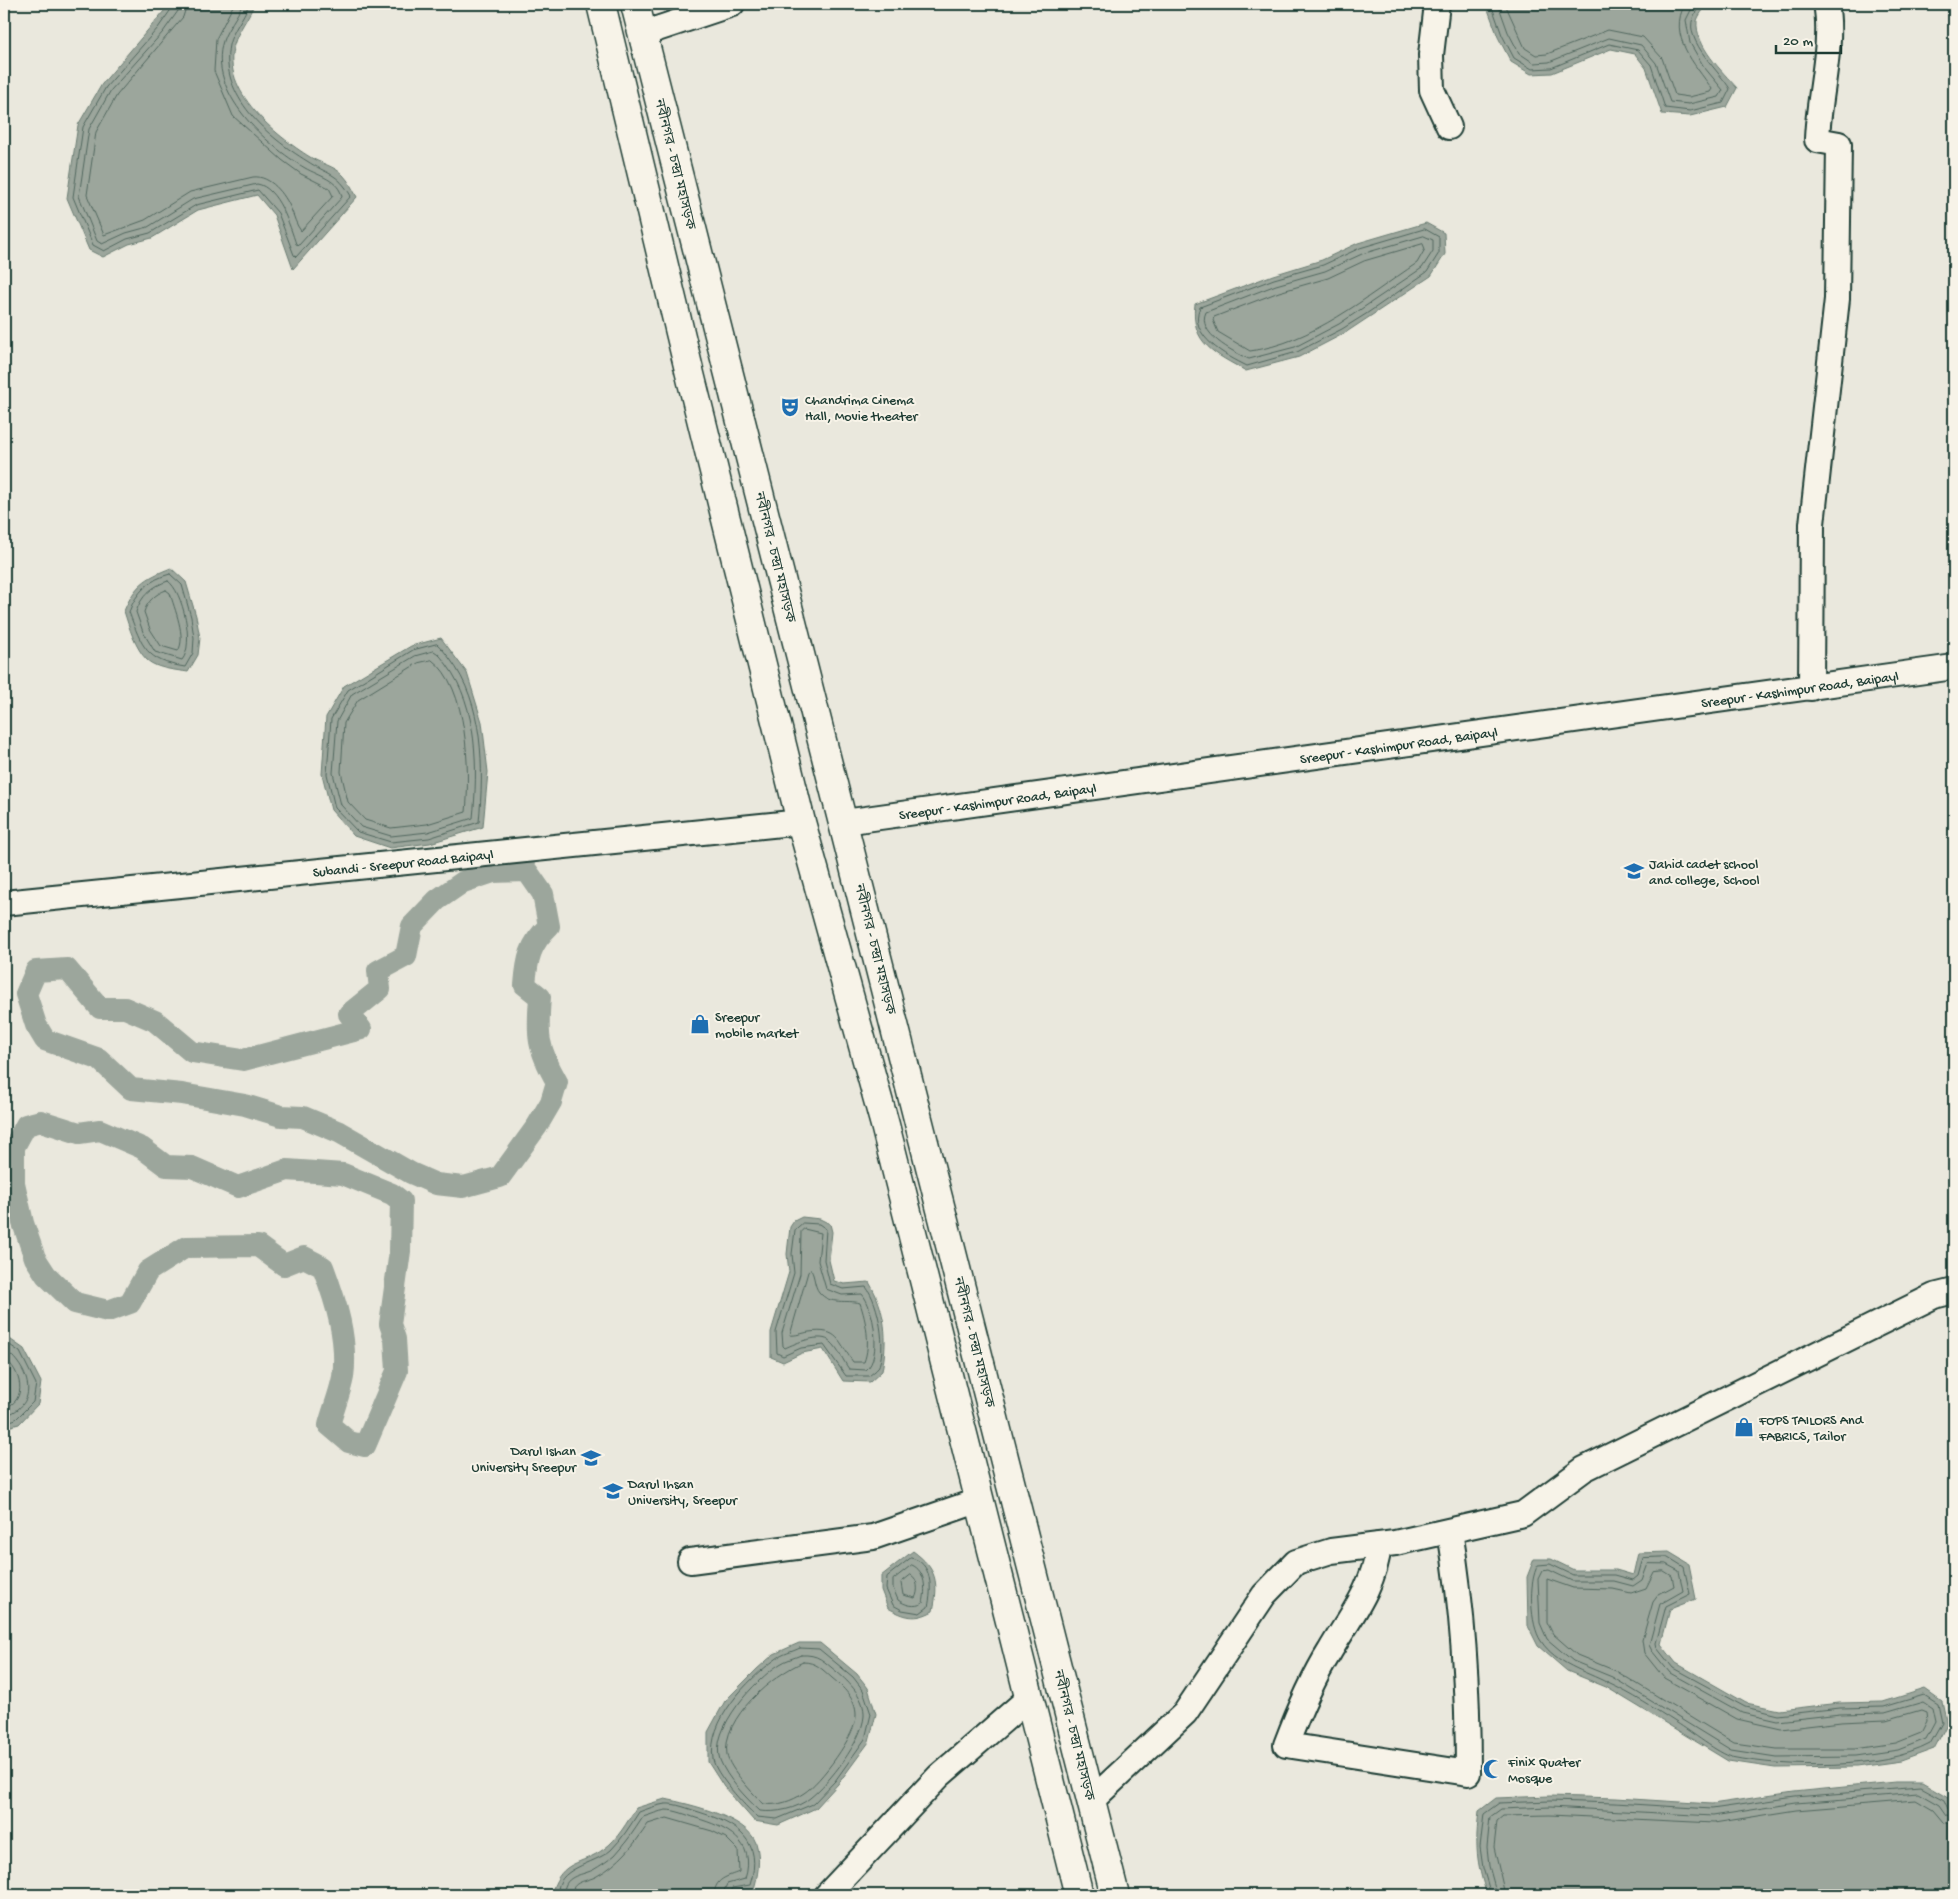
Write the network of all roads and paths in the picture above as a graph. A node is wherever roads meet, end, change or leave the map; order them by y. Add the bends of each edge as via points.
1 (601, 4) edge
2 (635, 4) edge
3 (732, 4) edge
4 (1437, 4) edge
5 (1826, 4) edge
6 (642, 34) junction
7 (1449, 127) dead end
8 (1954, 667) edge
9 (1811, 688) junction
10 (801, 822) junction
11 (844, 822) junction
12 (4, 903) edge
13 (1954, 1291) edge
14 (980, 1500) junction
15 (1450, 1530) junction
16 (1379, 1545) junction
17 (690, 1561) dead end
18 (1029, 1698) junction
19 (1091, 1801) junction
20 (827, 1895) edge
21 (1079, 1895) edge
22 (1115, 1895) edge

1 - 10 highway
2 - 6 highway, নবীনগর - চন্দ্রা মহাসড়ক
3 - 6 street
4 - 7 street via 1431,55 1432,90
5 - 9 street via 1829,21 1817,140 1839,144 1837,299 1812,524
6 - 11 highway, নবীনগর - চন্দ্রা মহাসড়ক
8 - 9 street, Sreepur - Kashimpur Road, Baipayl
9 - 11 street, Sreepur - Kashimpur Road, Baipayl
10 - 12 street, Subandi - Sreepur Road Baipayl
10 - 14 highway via 885,1125
11 - 19 highway, নবীনগর - চন্দ্রা মহাসড়ক
13 - 15 street via 1934,1296 1584,1469 1523,1514
14 - 17 street via 873,1537
14 - 18 highway
15 - 16 street
15 - 16 street via 1468,1690 1468,1773 1286,1745 1313,1681 1358,1608 1377,1565
16 - 19 street via 1331,1551 1296,1562 1264,1595 1184,1713
18 - 20 street via 939,1776
18 - 21 highway
19 - 22 highway, নবীনগর - চন্দ্রা মহাসড়ক

